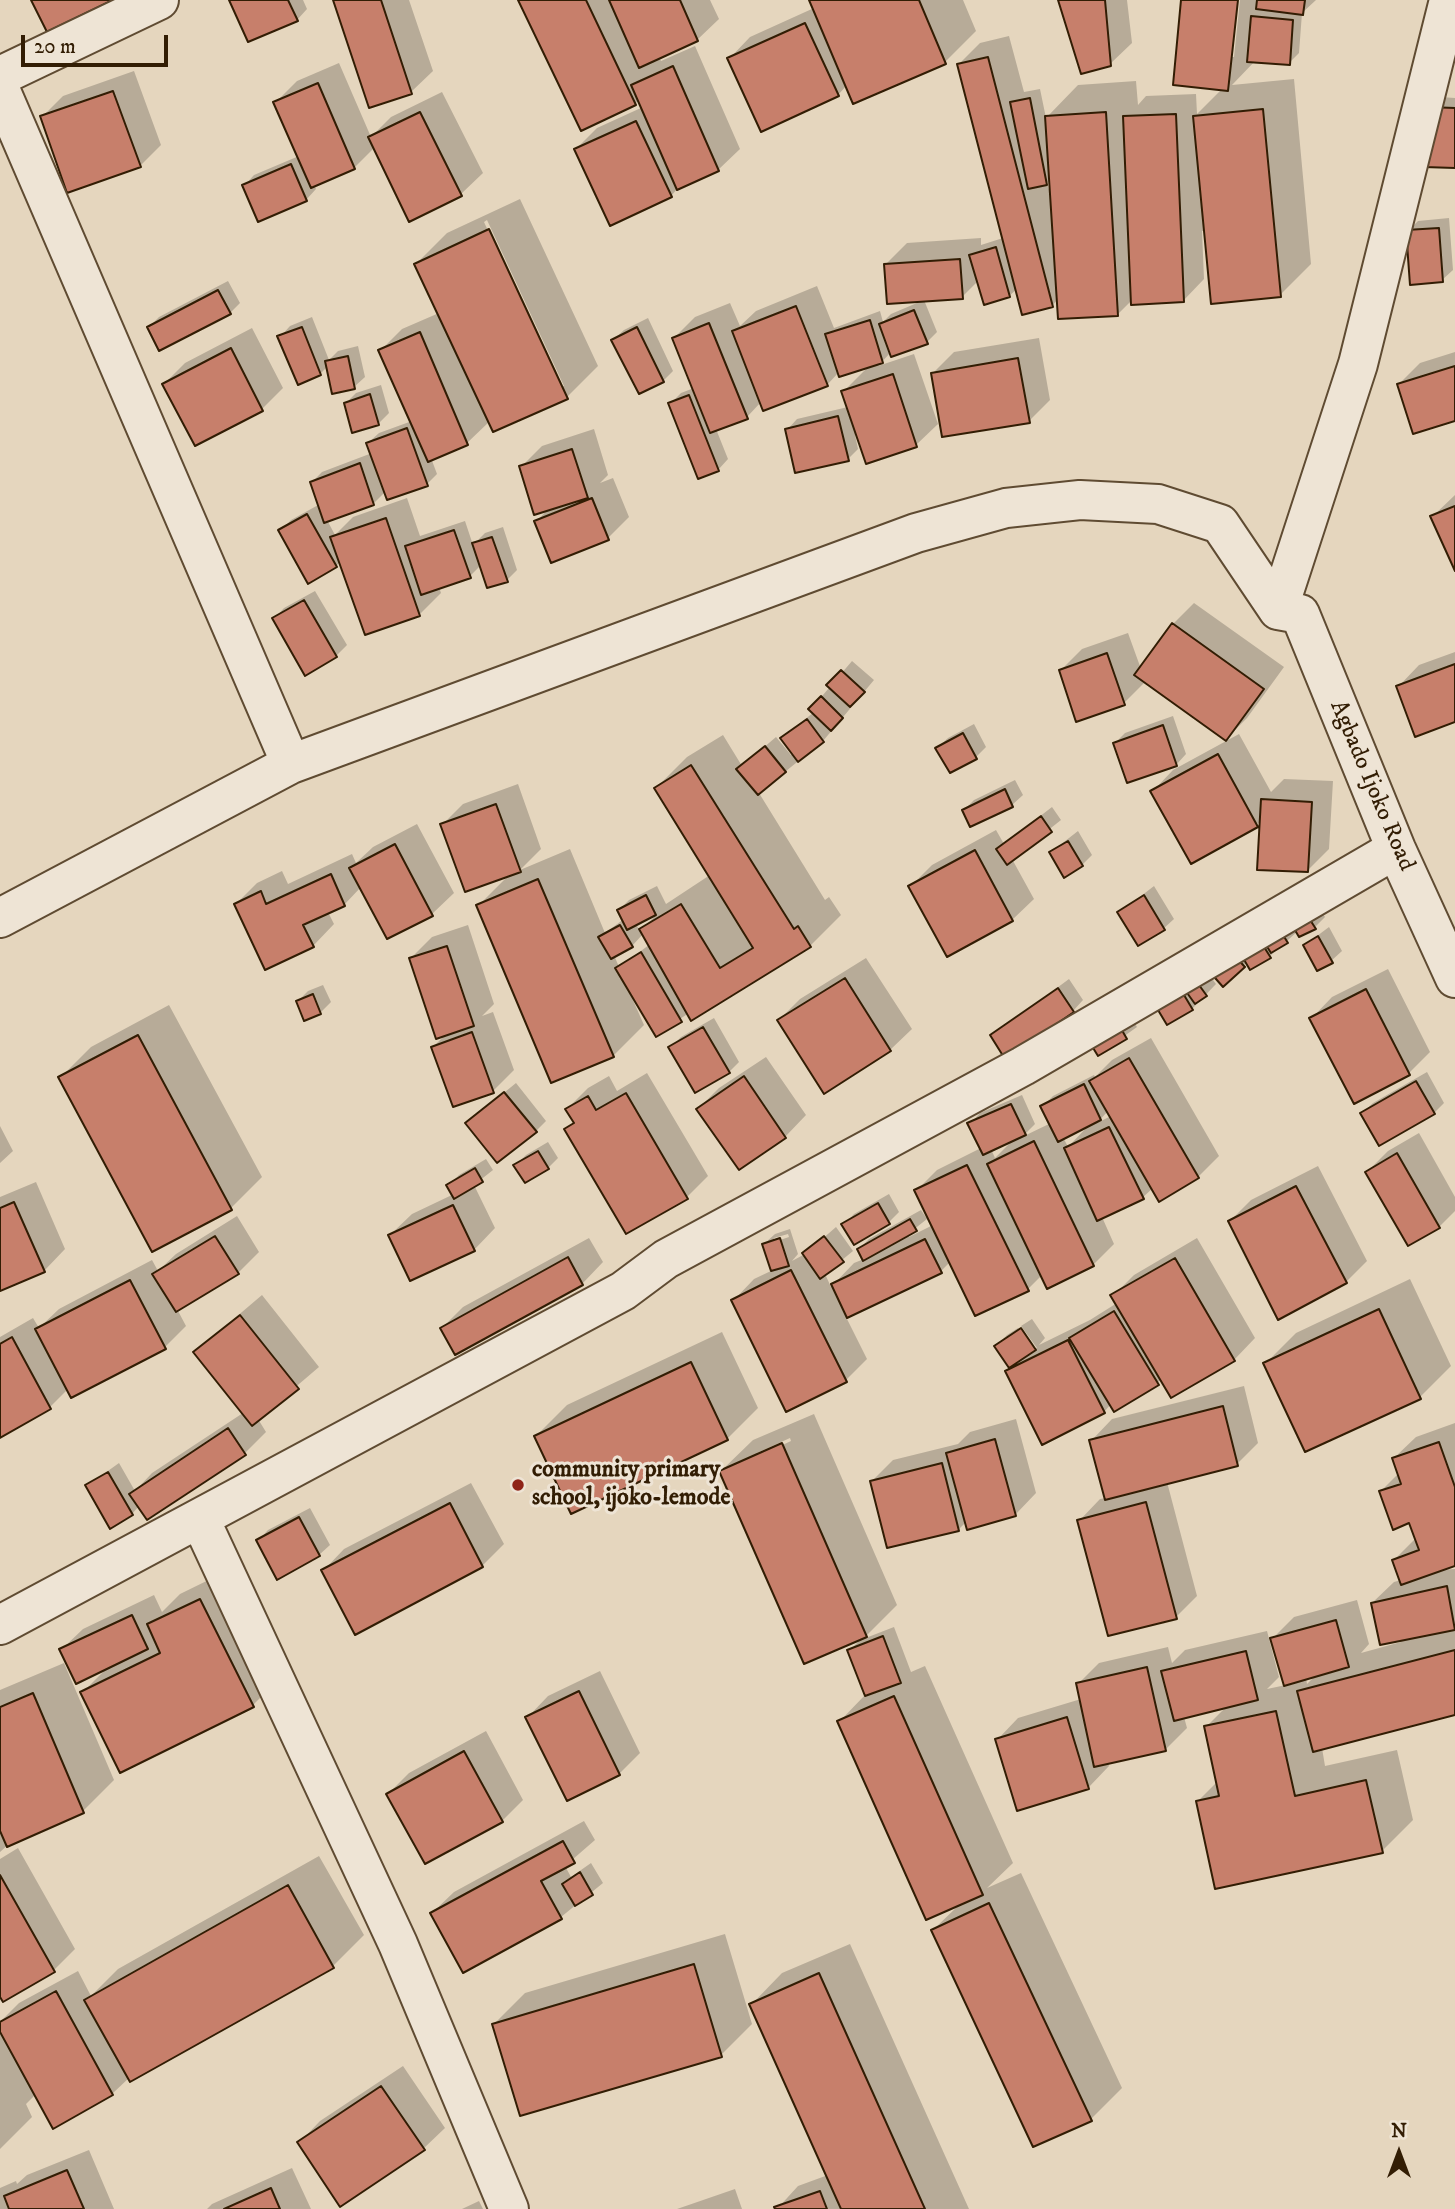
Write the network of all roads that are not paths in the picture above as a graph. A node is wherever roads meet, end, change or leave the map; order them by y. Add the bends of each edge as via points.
1 (159, 0) edge
2 (1449, 0) edge
3 (0, 76) edge
4 (0, 89) edge
5 (1278, 610) junction
6 (291, 764) junction
7 (1396, 849) junction
8 (0, 918) edge
9 (1455, 978) edge
10 (200, 1519) junction
11 (0, 1625) edge
12 (509, 2209) edge

1 - 3 street
2 - 5 street via 1358,364
4 - 6 street
5 - 6 street via 1220,524 1158,503 1080,500 1006,508 916,533
5 - 7 street, Agbado Ijoko Road via 1300,614
6 - 8 street
7 - 9 street, Agbado Ijoko Road
7 - 10 street via 1023,1066 666,1259 623,1292
10 - 11 street
10 - 12 street via 398,1944

